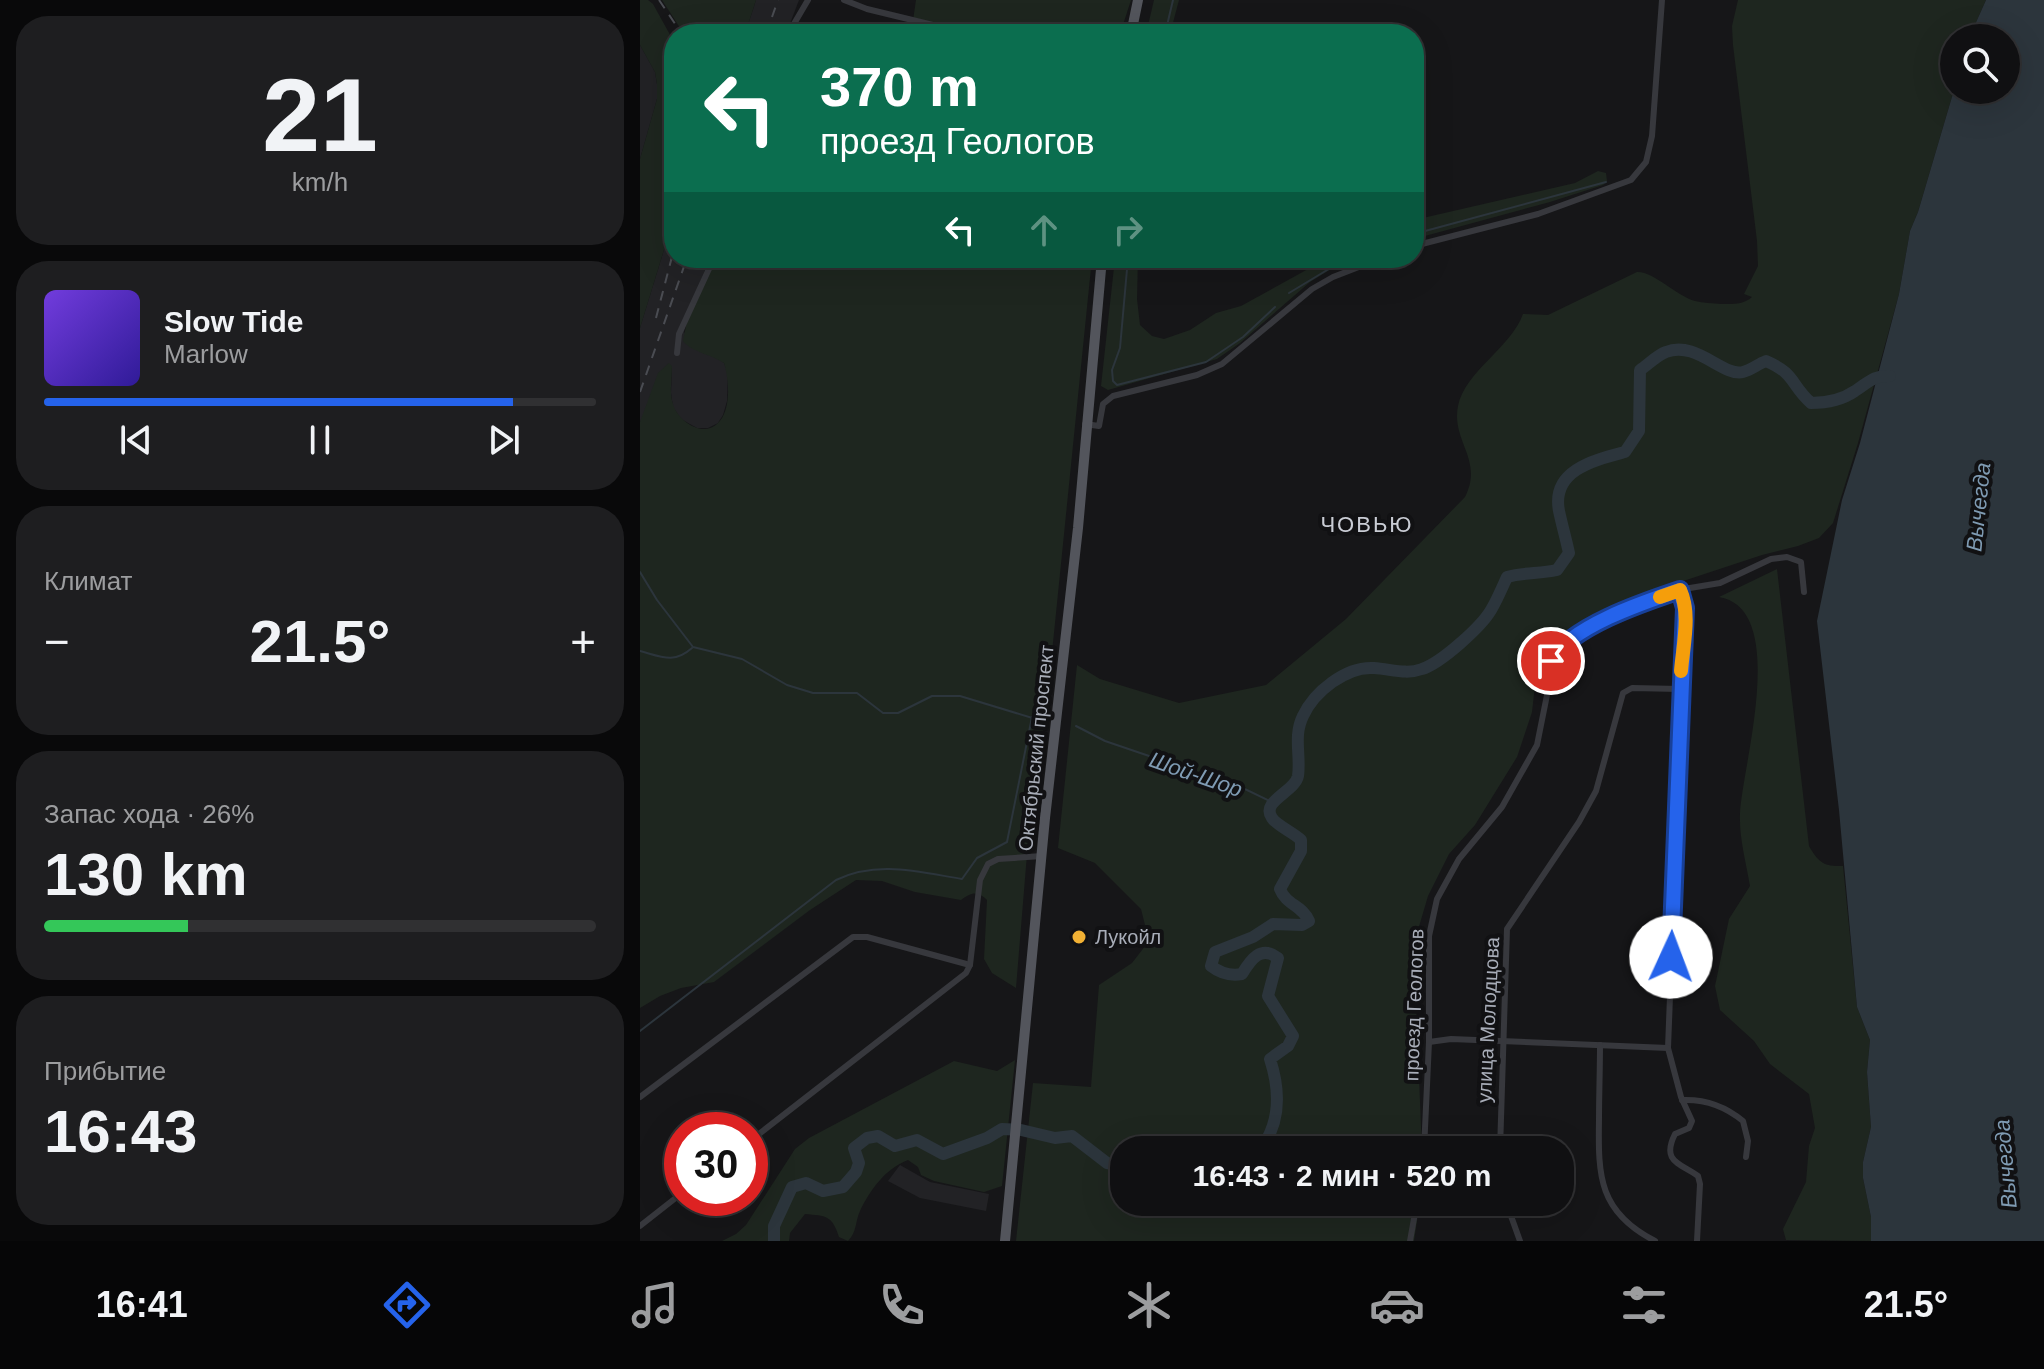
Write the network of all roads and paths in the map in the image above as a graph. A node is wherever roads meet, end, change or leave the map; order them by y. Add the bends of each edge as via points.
1 (808, 0) edge
2 (844, 0) edge
3 (1138, 0) edge
4 (1662, 0) edge
5 (794, 24) edge
6 (929, 24) edge
7 (1133, 24) edge
8 (1424, 243) edge
9 (709, 268) edge
10 (1101, 268) edge
11 (1356, 268) edge
12 (677, 353) dead end
13 (1085, 424) junction
14 (1680, 590) junction
15 (1804, 592) dead end
16 (1680, 689) junction
17 (1042, 856) junction
18 (970, 965) junction
19 (1502, 1041) junction
20 (1429, 1042) junction
21 (1600, 1045) junction
22 (1668, 1048) junction
23 (640, 1097) edge
24 (1682, 1100) junction
25 (768, 1127) edge
26 (1425, 1136) edge
27 (1500, 1136) edge
28 (1746, 1157) dead end
29 (664, 1207) edge
30 (1414, 1216) edge
31 (1511, 1216) edge
32 (640, 1226) edge
33 (1005, 1241) edge
34 (1410, 1241) edge
35 (1520, 1241) edge
36 (1655, 1241) edge
37 (1697, 1241) edge

1 - 5 street
2 - 6 street
3 - 7 main road
4 - 8 street via 1652,136 1641,171 1631,180 1538,214
9 - 12 street via 679,334
10 - 13 main road, Октябрьский проспект
11 - 13 street via 1312,289 1222,364 1113,396 1103,404 1099,426
13 - 17 main road, Октябрьский проспект
14 - 15 street, проезд Геологов via 1720,583 1765,561 1787,557 1801,562
14 - 16 street via 1685,608
14 - 20 street, проезд Геологов via 1584,630 1555,655 1537,745 1502,807 1459,859 1437,899 1429,936
16 - 19 street, улица Молодцова via 1632,688 1623,693 1596,791 1507,929
16 - 22 street
17 - 18 street via 988,864 980,880
17 - 33 main road, Октябрьский проспект
18 - 23 street via 853,937
18 - 25 street
19 - 20 street
19 - 21 street
19 - 27 street, улица Молодцова
20 - 26 street, проезд Геологов
21 - 22 street
21 - 36 street via 1600,1177 1616,1211
22 - 24 street
24 - 28 street via 1711,1103 1743,1121
24 - 37 street via 1692,1121 1675,1134 1670,1148 1675,1163 1698,1176
29 - 32 street
30 - 34 street
31 - 35 street

